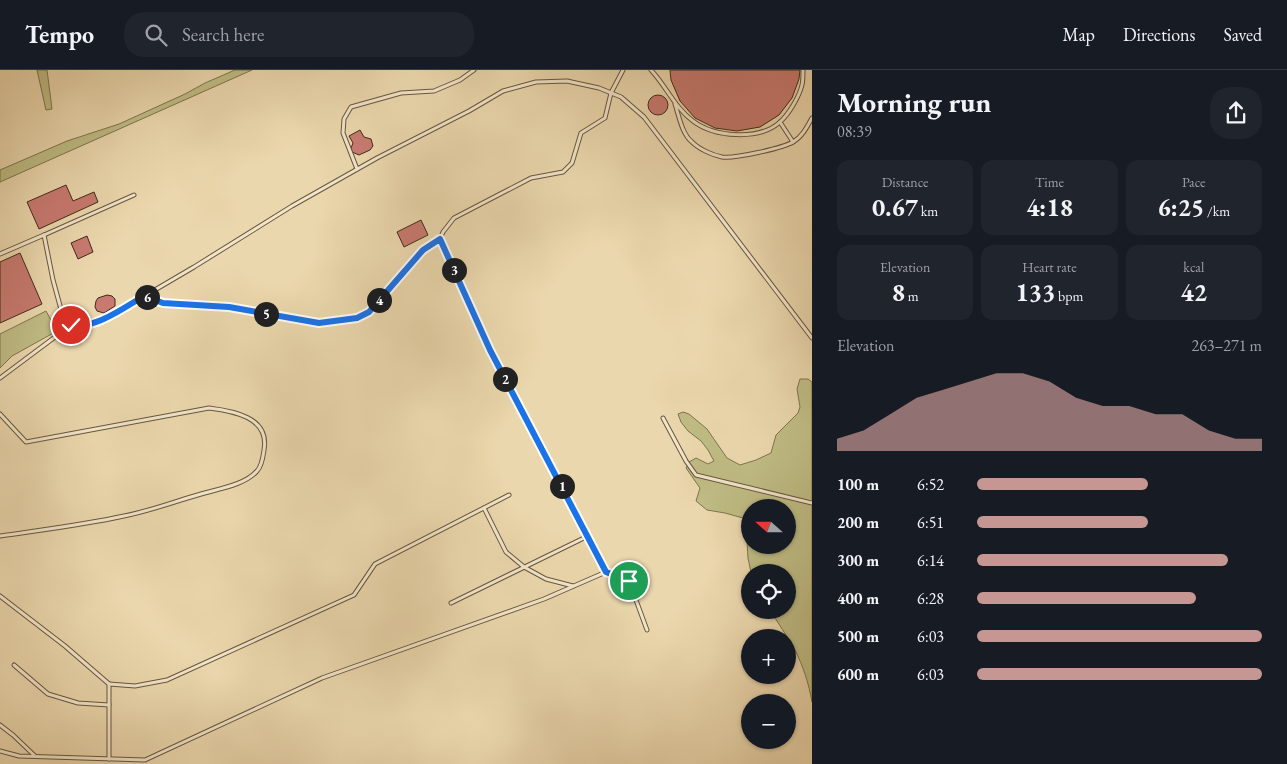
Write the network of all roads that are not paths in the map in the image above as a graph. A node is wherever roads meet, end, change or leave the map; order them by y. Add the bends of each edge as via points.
1 (474, 70) edge
2 (623, 70) edge
3 (651, 70) edge
4 (803, 70) edge
5 (611, 93) junction
6 (675, 103) junction
7 (812, 118) edge
8 (780, 122) junction
9 (793, 142) junction
10 (357, 169) junction
11 (134, 195) dead end
12 (44, 235) junction
13 (440, 239) junction
14 (0, 254) edge
15 (144, 296) junction
16 (71, 325) junction
17 (812, 338) edge
18 (0, 378) edge
19 (0, 414) edge
20 (663, 418) dead end
21 (509, 495) dead end
22 (812, 503) edge
23 (484, 508) junction
24 (0, 536) edge
25 (588, 536) junction
26 (524, 567) junction
27 (606, 572) junction
28 (573, 586) junction
29 (0, 596) edge
30 (451, 603) dead end
31 (647, 630) dead end
32 (14, 665) dead end
33 (109, 684) junction
34 (109, 705) junction
35 (0, 725) edge
36 (0, 751) edge
37 (36, 756) junction
38 (109, 758) junction

1 - 10 lane via 434,91 401,93 350,107 344,119 343,133
2 - 5 lane
3 - 6 lane
4 - 8 lane via 802,86
5 - 10 lane via 567,81 536,82 503,91
5 - 13 lane via 605,118 581,133 572,163 563,172 531,178 454,218
5 - 17 lane via 621,97 644,117
6 - 8 lane via 692,121 722,134 764,131
6 - 9 lane via 690,141 722,157 735,157
7 - 9 lane via 806,130
8 - 9 lane
10 - 15 lane
11 - 12 lane
12 - 14 lane
12 - 16 lane via 62,313
13 - 15 lane via 423,250 369,312 357,318 319,323 229,307 163,303
13 - 25 lane via 490,350
15 - 16 lane via 93,323
16 - 18 lane
19 - 24 lane via 26,442 209,408 228,410 254,421 266,443 257,471 240,483 125,516
20 - 22 lane via 696,475
21 - 23 lane
23 - 26 lane via 506,552
23 - 33 lane via 375,564 354,594 167,680 136,686
25 - 26 lane
25 - 27 lane
26 - 28 lane via 546,579
26 - 30 lane
27 - 28 lane
27 - 31 lane via 629,581
28 - 38 lane via 322,678 145,760
29 - 33 lane
32 - 34 lane via 48,694 78,703
33 - 34 lane
34 - 38 lane
35 - 37 lane
36 - 37 lane
37 - 38 lane

